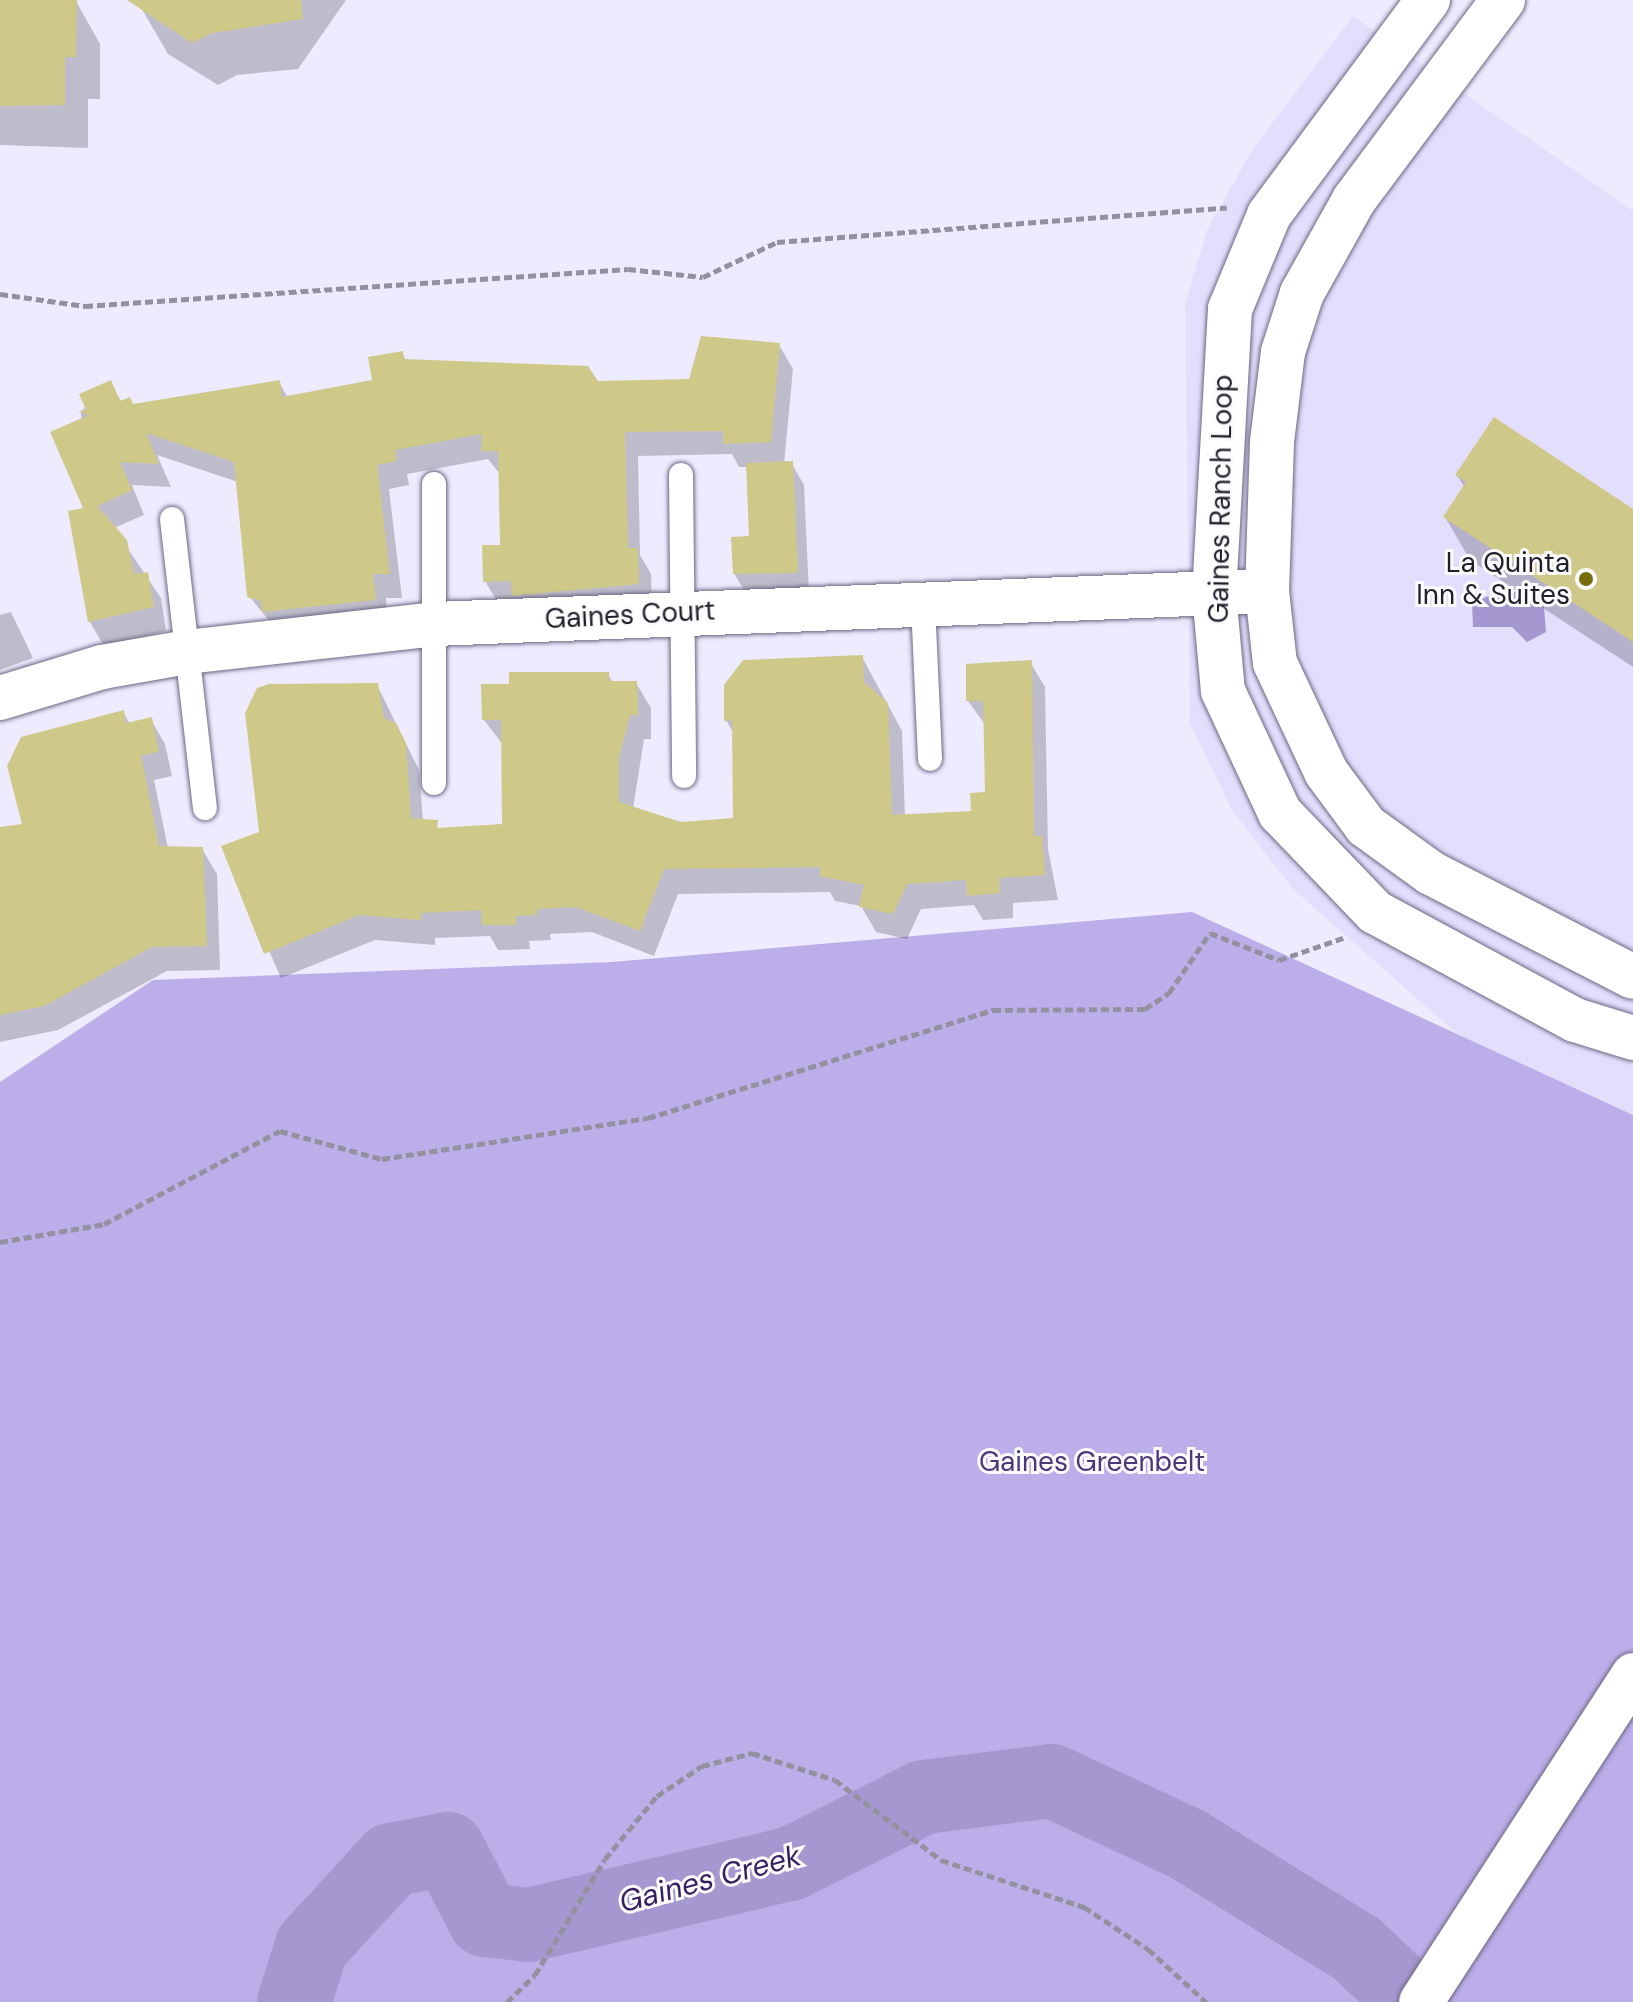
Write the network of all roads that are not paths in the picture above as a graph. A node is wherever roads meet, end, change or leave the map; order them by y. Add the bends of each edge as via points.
1 (1428, 0) edge
2 (1503, 0) edge
3 (681, 475) dead end
4 (434, 484) dead end
5 (172, 519) dead end
6 (1267, 591) junction
7 (1214, 593) junction
8 (923, 604) junction
9 (682, 612) junction
10 (435, 624) junction
11 (187, 652) junction
12 (0, 698) edge
13 (930, 759) dead end
14 (684, 776) dead end
15 (434, 783) dead end
16 (205, 808) dead end
17 (1633, 977) edge
18 (1633, 1038) edge
19 (1633, 1675) edge
20 (1421, 2002) edge

1 - 7 street, Gaines Ranch Loop via 1269,215 1230,309
2 - 6 street, Gaines Ranch Loop via 1354,200 1302,293 1279,382
3 - 9 lane
4 - 10 lane
5 - 11 lane
6 - 7 street, Gaines Court
6 - 17 street, Gaines Ranch Loop via 1275,663 1295,715 1366,826 1431,873
7 - 8 street, Gaines Court
7 - 18 street, Gaines Ranch Loop via 1223,691 1252,763 1280,813 1375,912 1575,1020
8 - 9 street, Gaines Court
8 - 13 lane
9 - 10 street, Gaines Court
9 - 14 lane
10 - 11 street, Gaines Court
10 - 15 lane
11 - 12 street, Gaines Court via 102,667
11 - 16 lane
19 - 20 street

